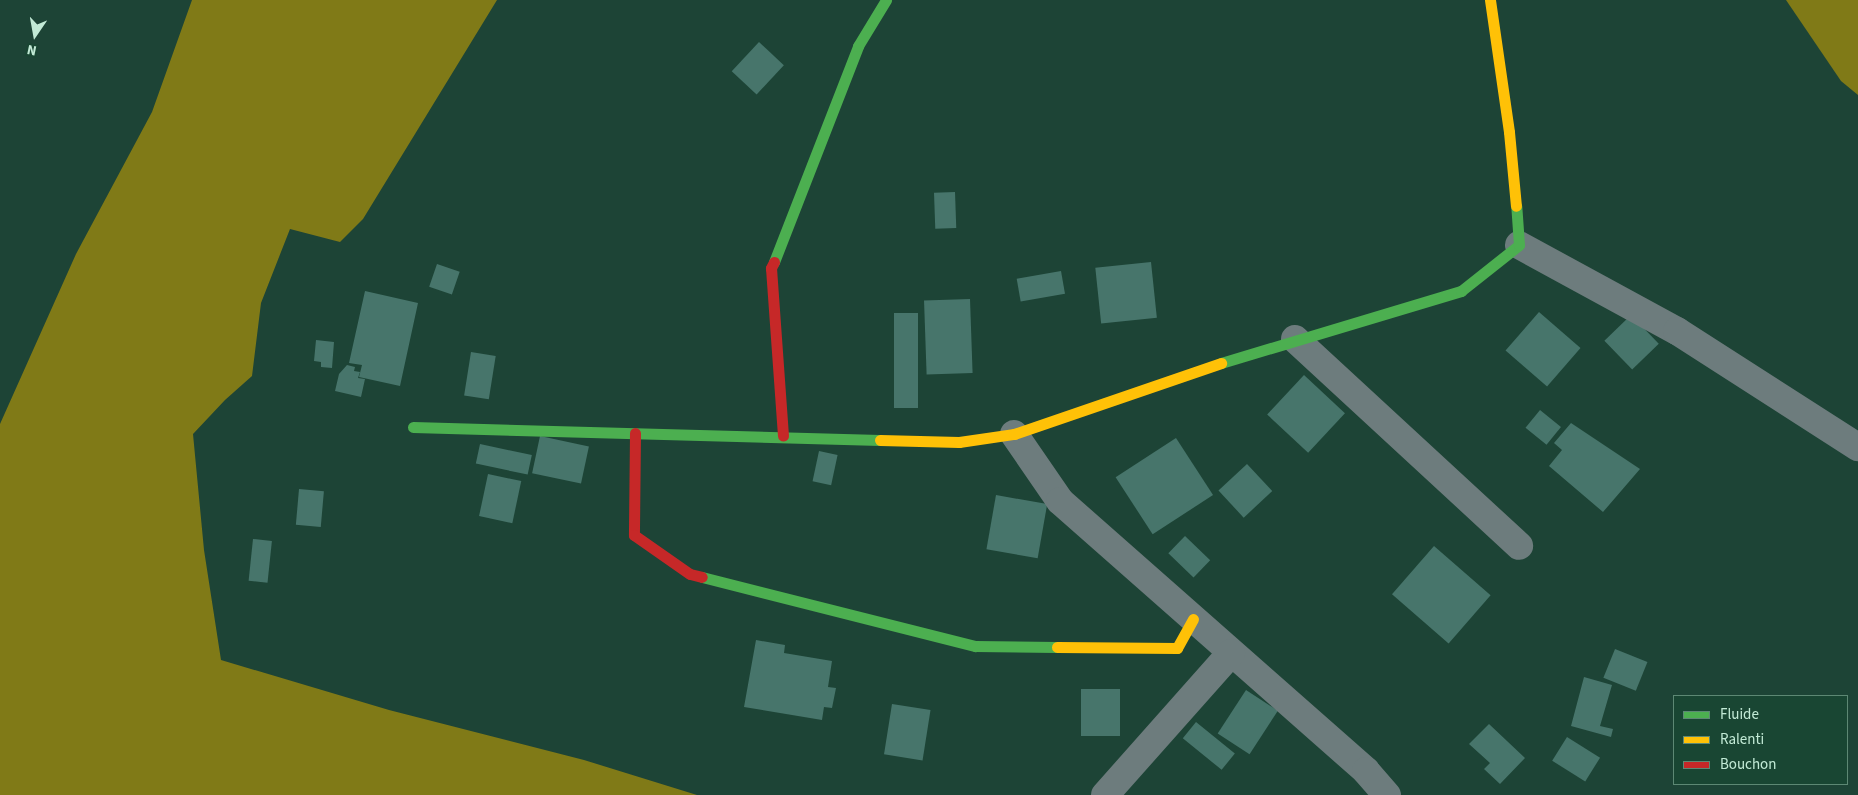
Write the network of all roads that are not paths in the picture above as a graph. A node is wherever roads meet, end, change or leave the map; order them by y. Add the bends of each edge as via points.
1 (886, 0) edge
2 (1490, 0) edge
3 (1519, 245) junction
4 (1295, 339) junction
5 (412, 427) dead end
6 (635, 432) junction
7 (1014, 434) junction
8 (783, 436) junction
9 (1858, 446) edge
10 (1519, 546) dead end
11 (1194, 619) junction
12 (1231, 653) junction
13 (1104, 795) edge
14 (1387, 795) edge

1 - 8 street via 858,46 771,268
2 - 3 street via 1509,132
3 - 4 street via 1461,291
3 - 9 street via 1677,331
4 - 7 street
4 - 10 street
5 - 6 street
6 - 8 street
6 - 11 street via 634,535 690,574 975,646 1177,648
7 - 8 street via 959,442
7 - 11 street via 1060,501
11 - 12 street
12 - 13 street
12 - 14 street via 1366,771

